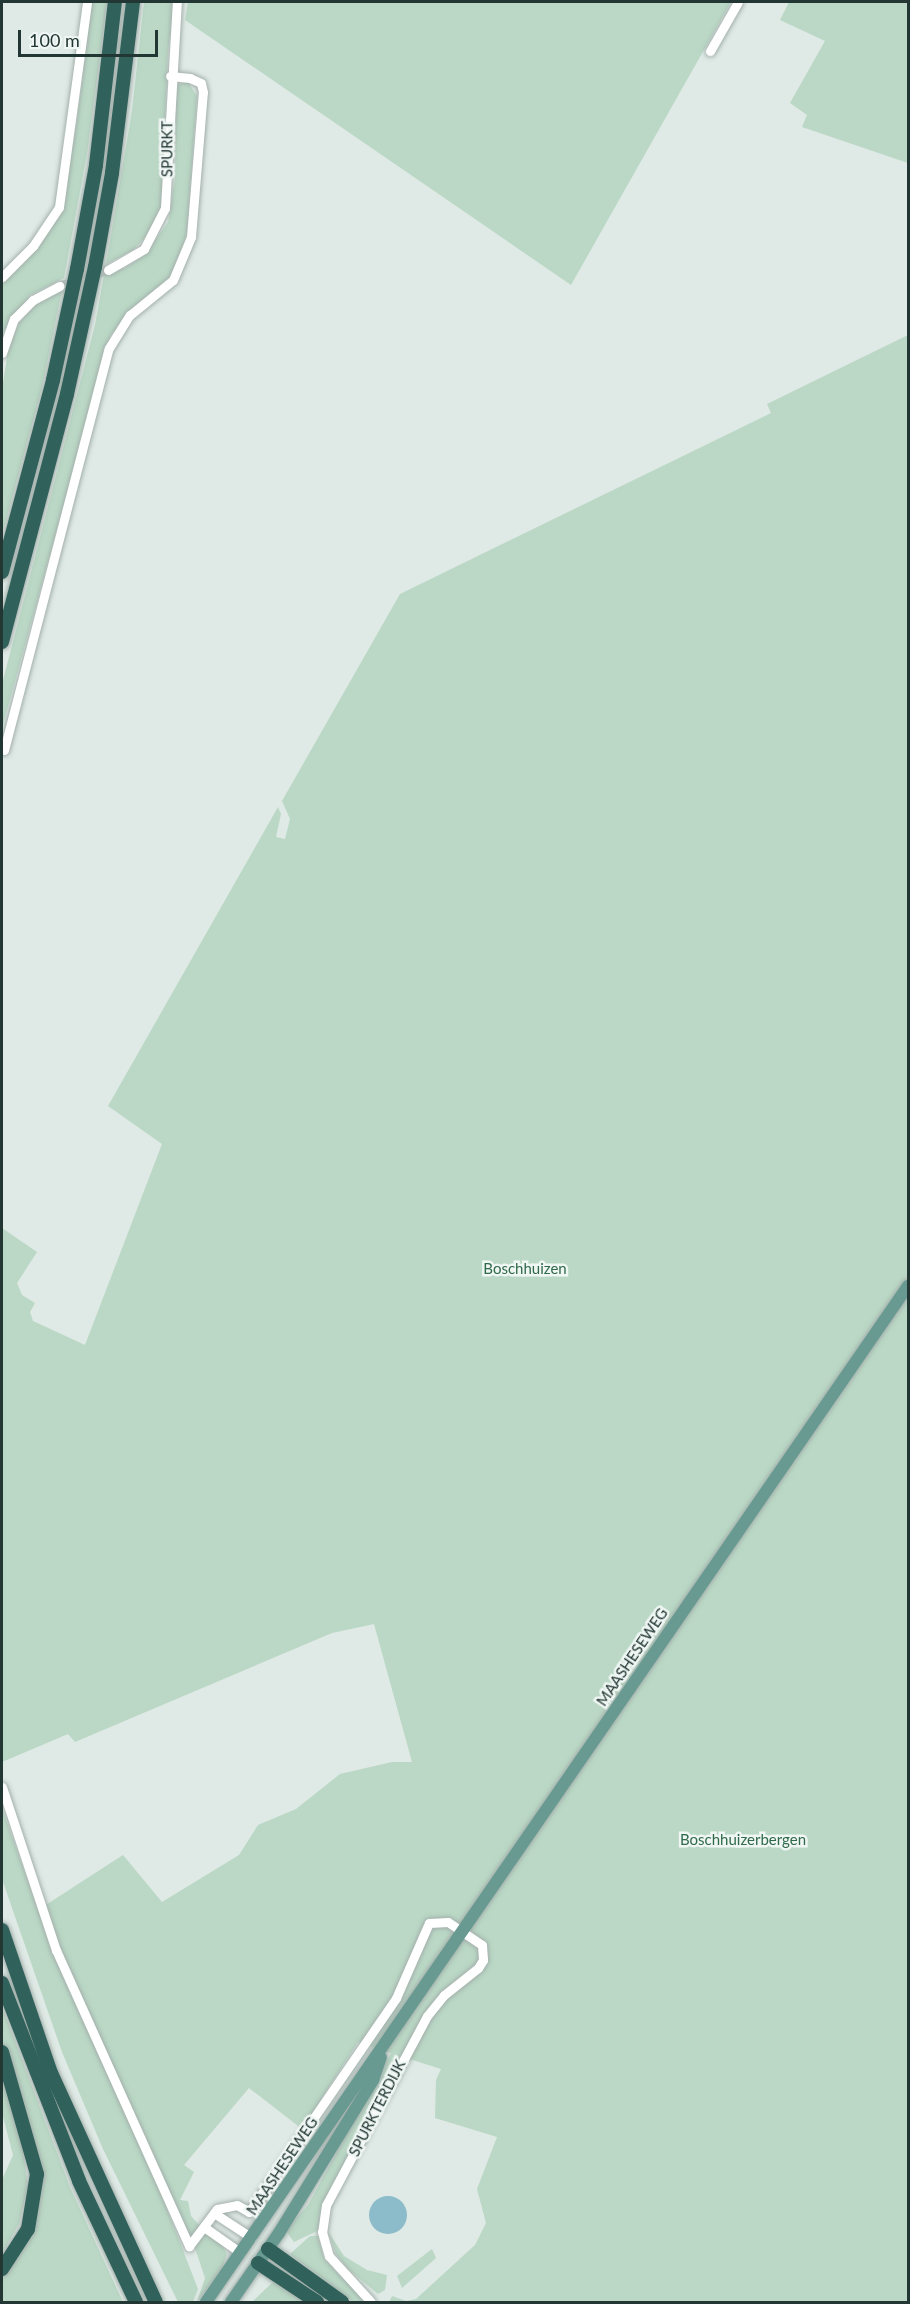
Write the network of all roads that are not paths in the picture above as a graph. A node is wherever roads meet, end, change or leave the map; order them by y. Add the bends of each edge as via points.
1 (87, 2) edge
2 (115, 2) edge
3 (133, 2) edge
4 (177, 2) edge
5 (738, 2) edge
6 (710, 51) dead end
7 (170, 76) junction
8 (108, 270) tunnel mouth
9 (2, 277) edge
10 (59, 286) tunnel mouth
11 (2, 353) edge
12 (2, 572) edge
13 (2, 642) edge
14 (4, 750) dead end
15 (909, 1287) edge
16 (2, 1787) edge
17 (2, 1930) edge
18 (462, 1931) junction
19 (2, 1983) edge
20 (384, 2047) junction
21 (2, 2052) edge
22 (214, 2213) junction
23 (204, 2227) junction
24 (252, 2238) junction
25 (268, 2249) junction
26 (241, 2253) junction
27 (258, 2263) junction
28 (2, 2269) edge
29 (156, 2300) edge
30 (136, 2302) edge
31 (206, 2302) edge
32 (231, 2302) edge
33 (317, 2302) edge
34 (342, 2302) edge
35 (371, 2302) edge

1 - 9 street via 59,207 33,246
2 - 12 highway via 96,165 77,269 53,380
3 - 13 highway via 112,172 95,267 67,394
4 - 7 street, SPURKT
5 - 6 street
7 - 8 street, SPURKT via 167,186 161,223 144,249
7 - 14 street via 190,78 201,84 203,92 190,237 173,280 130,315 110,348
10 - 11 street via 33,300 14,319
15 - 18 main road, MAASHESEWEG
16 - 23 street via 56,1950 189,2246
17 - 29 highway via 51,2073
18 - 20 main road, MAASHESEWEG
18 - 22 street via 442,1920 429,1923 396,1998 249,2212 237,2205 226,2205
18 - 35 street, SPURKTERDIJK via 482,1945 483,1960 427,2016 326,2205 322,2232 328,2256
19 - 30 highway via 79,2181
20 - 24 main road, MAASHESEWEG
20 - 25 main road, MAASHESEWEG via 374,2080
21 - 28 highway via 37,2174 27,2229
22 - 23 street
22 - 24 street
23 - 26 street
24 - 25 main road
24 - 26 main road, MAASHESEWEG
25 - 27 main road, MAASHESEWEG
25 - 34 highway
26 - 27 main road
26 - 31 main road, MAASHESEWEG
27 - 32 main road, MAASHESEWEG
27 - 33 highway

